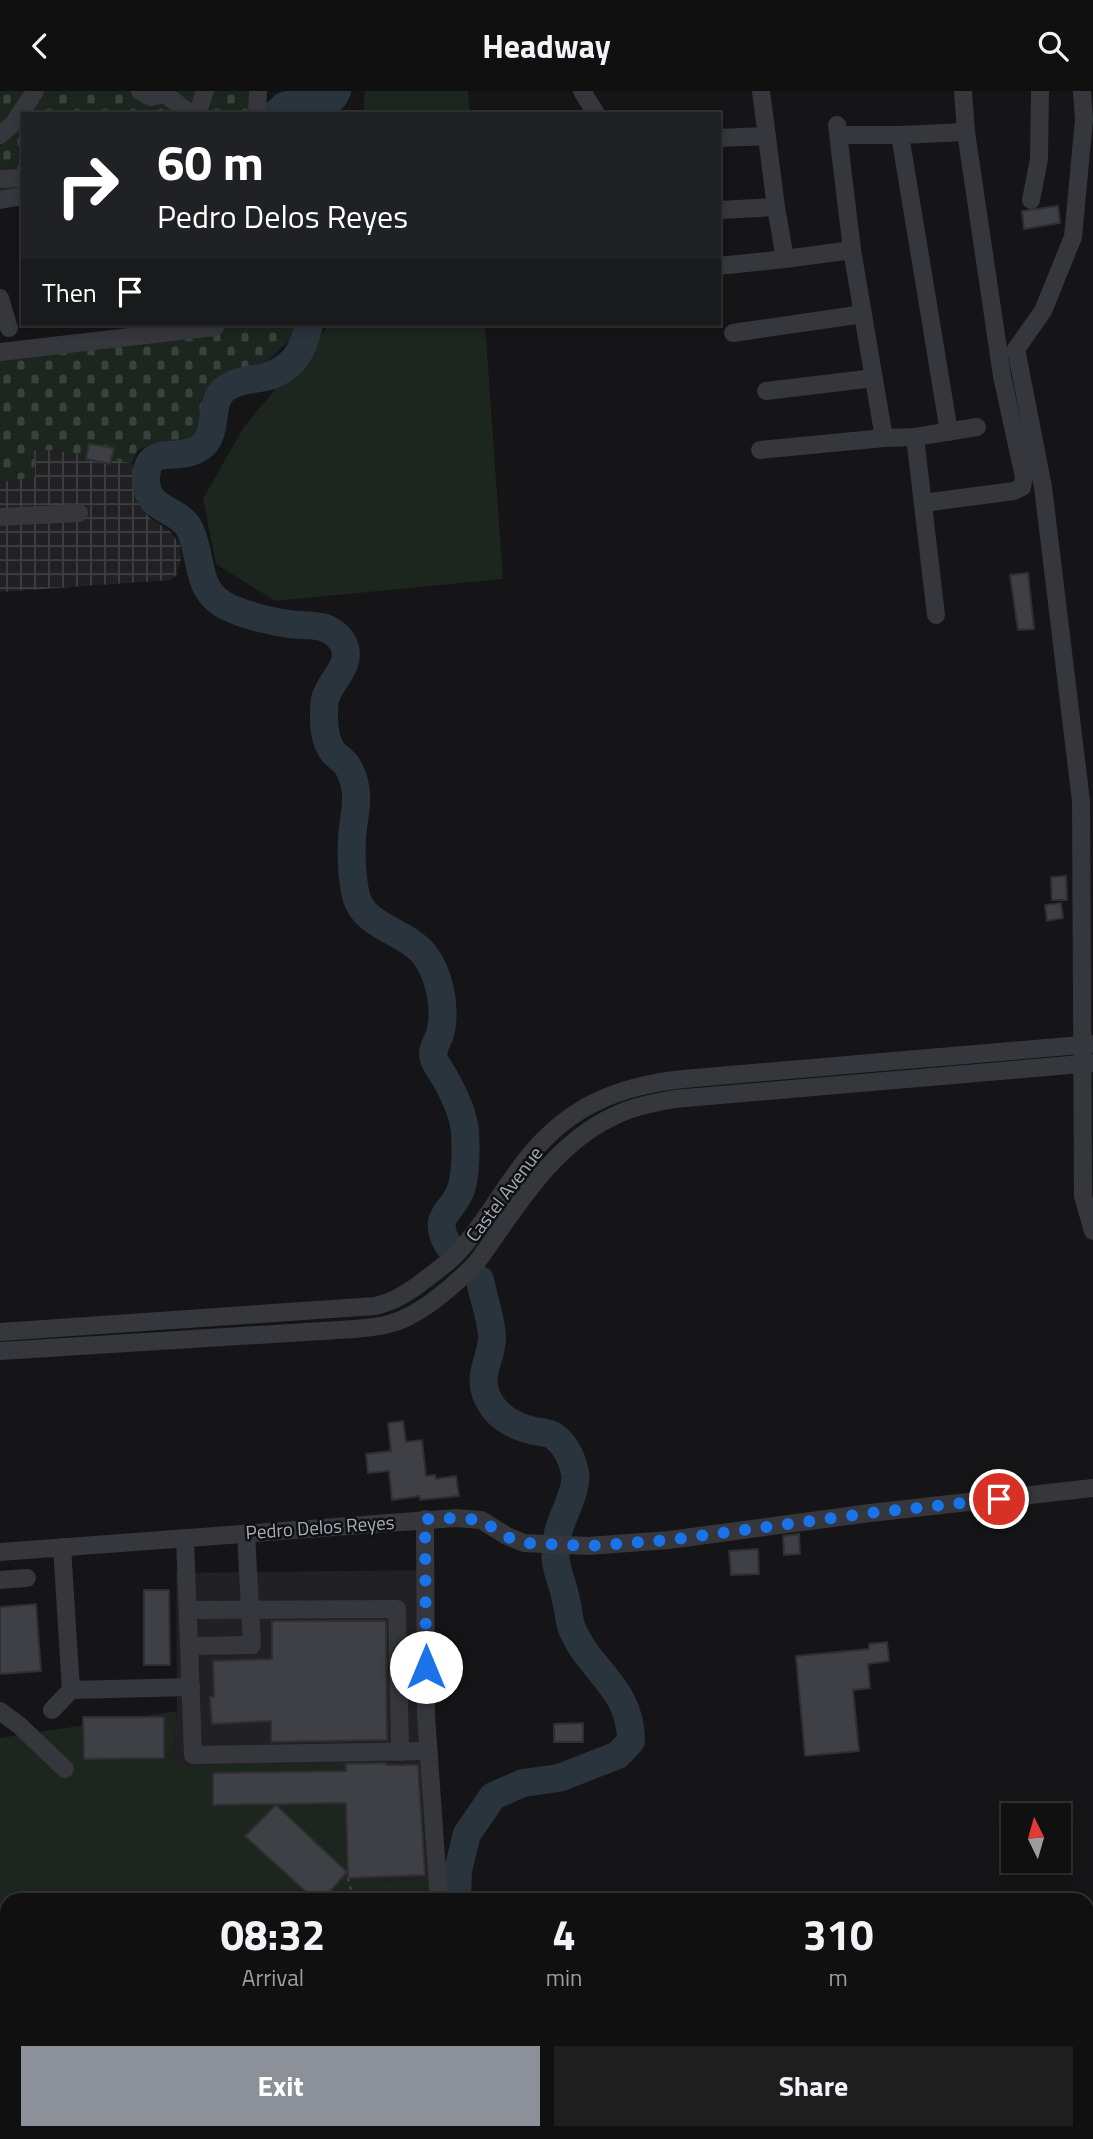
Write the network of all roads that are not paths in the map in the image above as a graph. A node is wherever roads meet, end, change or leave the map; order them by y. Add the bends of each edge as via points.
1 (35, 91) edge
2 (140, 91) edge
3 (163, 91) edge
4 (205, 91) edge
5 (258, 91) edge
6 (582, 91) edge
7 (761, 91) edge
8 (963, 91) edge
9 (1040, 91) edge
10 (1082, 91) edge
11 (21, 112) edge
12 (21, 112) edge
13 (188, 112) edge
14 (198, 112) edge
15 (257, 112) edge
16 (595, 112) edge
17 (966, 132) junction
18 (0, 135) edge
19 (900, 135) junction
20 (767, 136) junction
21 (721, 138) edge
22 (21, 178) edge
23 (0, 179) edge
24 (21, 196) edge
25 (0, 200) edge
26 (1031, 200) dead end
27 (776, 207) junction
28 (721, 210) edge
29 (852, 250) junction
30 (785, 260) junction
31 (721, 266) edge
32 (0, 298) edge
33 (863, 314) junction
34 (215, 327) dead end
35 (9, 328) dead end
36 (733, 333) dead end
37 (0, 352) edge
38 (874, 378) junction
39 (765, 391) dead end
40 (977, 427) dead end
41 (949, 432) junction
42 (915, 437) junction
43 (884, 439) junction
44 (760, 450) dead end
45 (923, 503) junction
46 (79, 513) dead end
47 (0, 517) edge
48 (936, 615) dead end
49 (1087, 969) edge
50 (1087, 1044) edge
51 (1087, 1063) edge
52 (1093, 1231) edge
53 (0, 1332) edge
54 (0, 1351) edge
55 (1093, 1488) edge
56 (425, 1519) junction
57 (246, 1533) junction
58 (185, 1538) junction
59 (62, 1547) junction
60 (0, 1552) edge
61 (27, 1578) dead end
62 (0, 1580) edge
63 (188, 1609) junction
64 (250, 1610) junction
65 (190, 1646) junction
66 (191, 1687) junction
67 (71, 1690) junction
68 (52, 1710) dead end
69 (0, 1711) edge
70 (427, 1751) junction
71 (400, 1752) junction
72 (65, 1769) dead end
73 (438, 1893) edge

1 - 12 street
2 - 3 street via 151,97
3 - 13 street
4 - 14 street
5 - 15 street
6 - 16 street
7 - 20 street
8 - 17 street
9 - 26 street via 1039,159
10 - 49 street via 1084,119 1073,237 1043,311 1016,349 1043,487 1081,801
11 - 18 street
17 - 19 street
17 - 45 street via 1002,376 1024,477 1022,487 1014,491
19 - 29 street via 838,130
19 - 41 street
20 - 21 street
20 - 27 street
22 - 23 street
24 - 25 street
27 - 28 street
27 - 30 street
29 - 30 street
29 - 33 street
30 - 31 street
32 - 35 street
33 - 36 street
33 - 38 street
34 - 37 street
38 - 39 street
38 - 43 street
40 - 41 street
41 - 42 street
42 - 43 street
42 - 45 street
43 - 44 street
45 - 48 street
46 - 47 street
49 - 50 street
50 - 51 street
50 - 53 street, Castel Avenue via 635,1085 595,1101 551,1135 530,1155 460,1251 393,1301 375,1306
51 - 52 street via 1083,1196
51 - 54 street, Castel Avenue via 674,1099 628,1110 592,1129 557,1158 477,1262 443,1293 395,1323
55 - 56 street, Pedro Delos Reyes via 669,1540 568,1546 524,1543 481,1520
56 - 57 street, Pedro Delos Reyes
56 - 70 street
57 - 58 street, Pedro Delos Reyes
57 - 64 street
58 - 59 street, Pedro Delos Reyes
58 - 63 street
59 - 60 street, Pedro Delos Reyes
59 - 67 street
61 - 62 street
63 - 64 street
63 - 65 street
64 - 65 street via 252,1646
64 - 71 street via 397,1609
65 - 66 street
66 - 67 street
66 - 71 street via 193,1755
67 - 68 street
69 - 72 street
70 - 71 street
70 - 73 street

